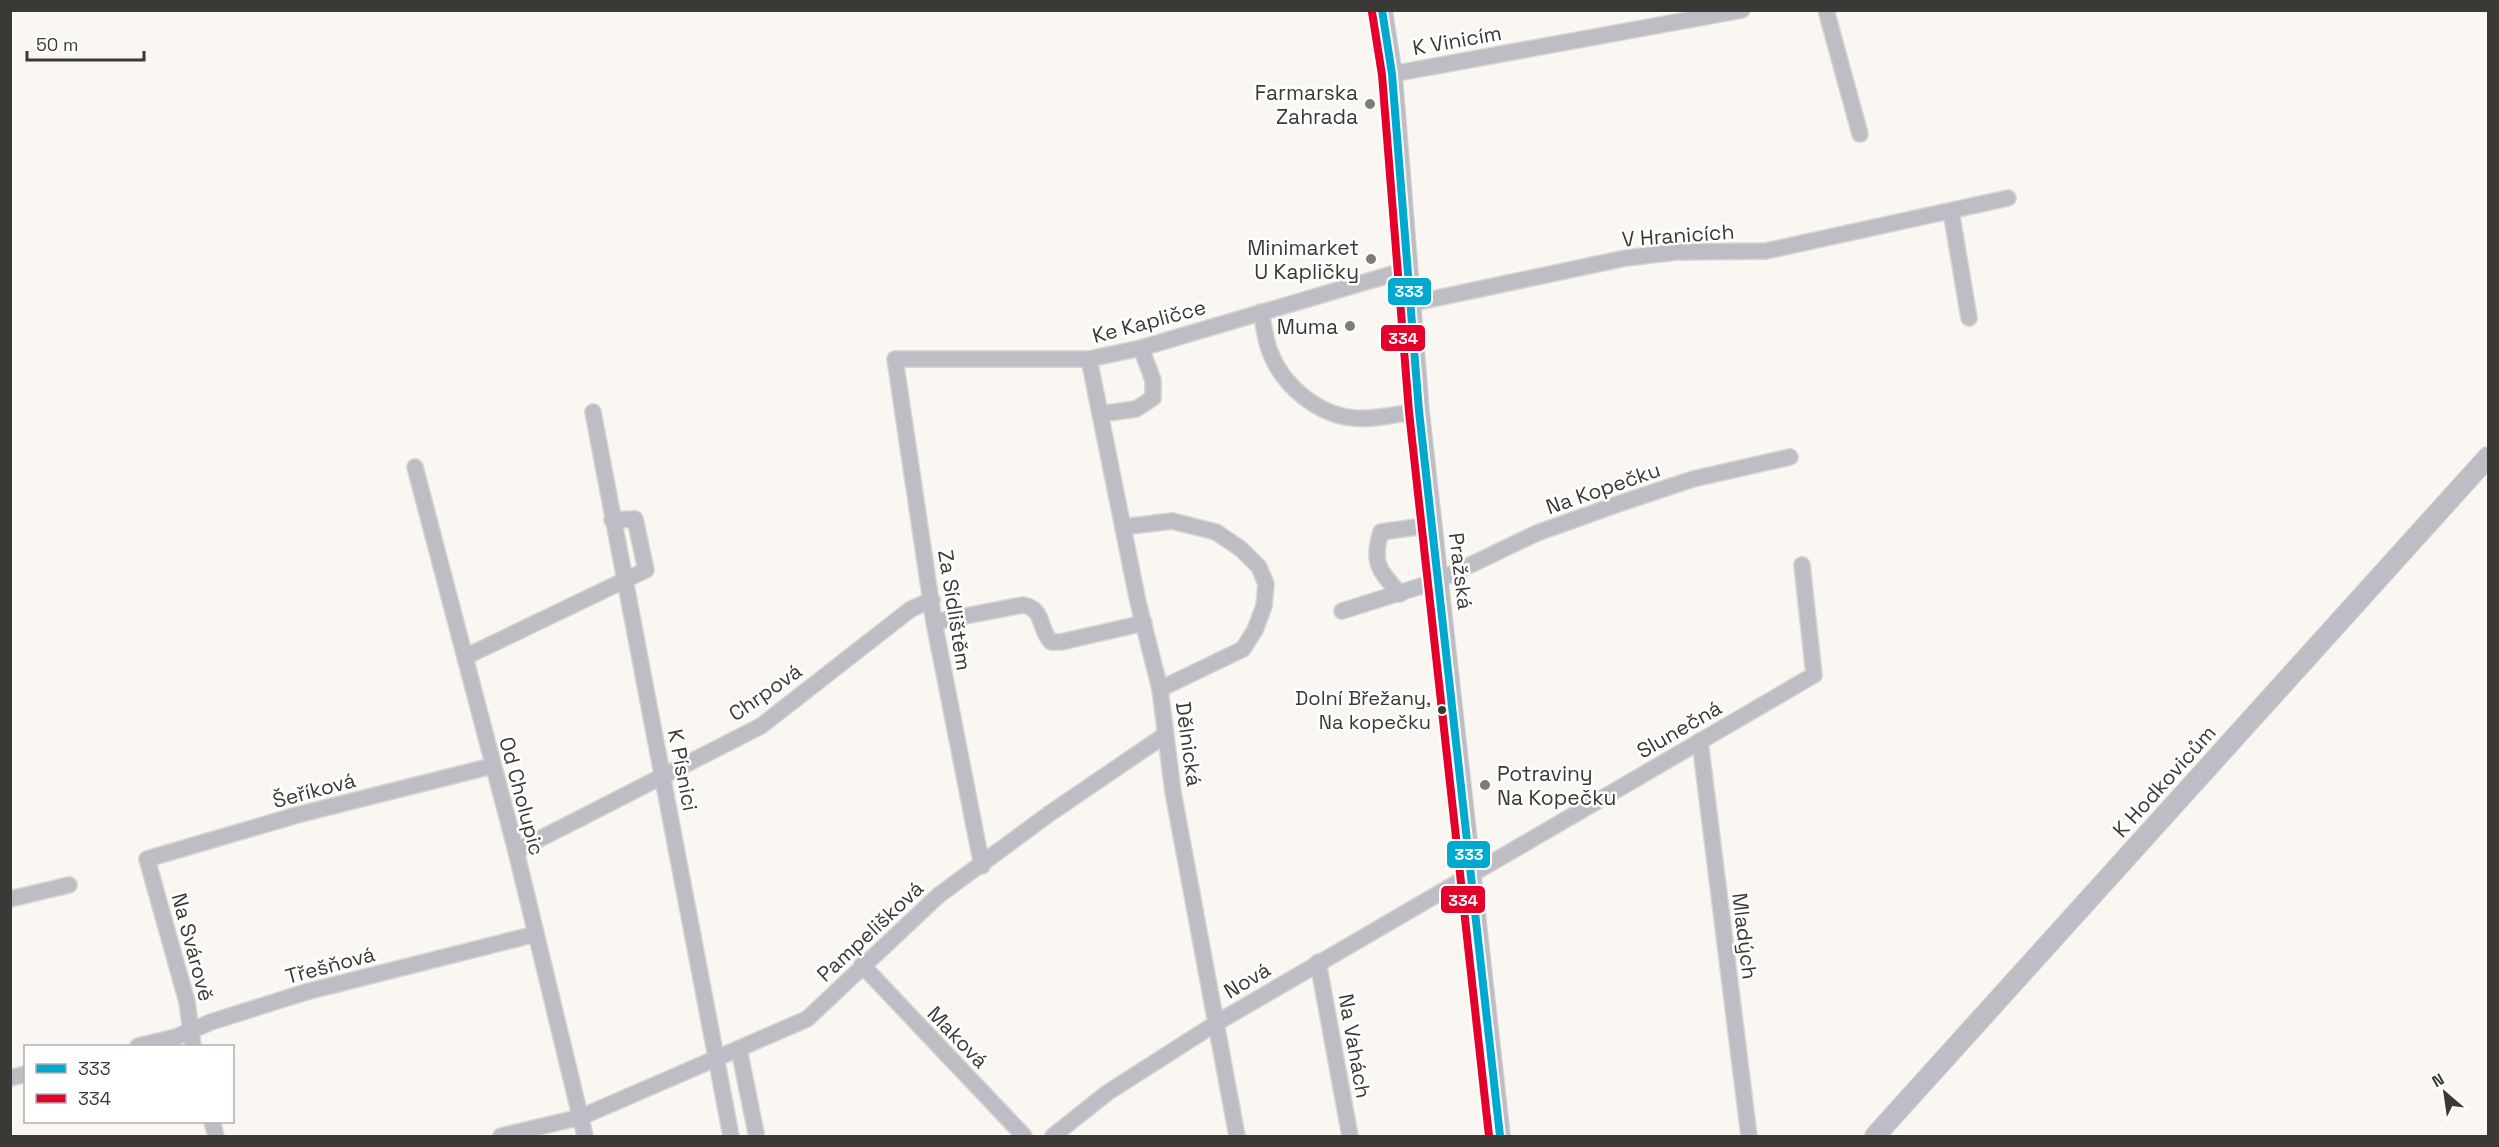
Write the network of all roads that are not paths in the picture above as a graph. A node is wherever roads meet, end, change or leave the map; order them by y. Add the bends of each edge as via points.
1 (1382, 10) edge
2 (1742, 10) edge
3 (1827, 10) edge
4 (1392, 74) junction
5 (1860, 134) dead end
6 (2008, 198) dead end
7 (1951, 211) junction
8 (1406, 270) junction
9 (1409, 304) junction
10 (1261, 312) junction
11 (1969, 318) dead end
12 (1142, 348) junction
13 (895, 359) joint
14 (1089, 359) junction
15 (1419, 411) junction
16 (592, 412) dead end
17 (1100, 414) junction
18 (1790, 457) dead end
19 (2488, 457) edge
20 (415, 466) dead end
21 (612, 520) junction
22 (1431, 525) junction
23 (1123, 527) junction
24 (1802, 565) dead end
25 (626, 581) junction
26 (1437, 581) junction
27 (1400, 594) junction
28 (932, 600) junction
29 (1342, 611) dead end
30 (933, 622) junction
31 (1144, 623) junction
32 (465, 657) junction
33 (1160, 689) junction
34 (1165, 735) junction
35 (1700, 741) junction
36 (492, 766) junction
37 (663, 777) junction
38 (516, 851) junction
39 (147, 859) joint
40 (982, 866) junction
41 (1471, 875) junction
42 (69, 885) dead end
43 (10, 899) edge
44 (536, 934) junction
45 (1318, 962) junction
46 (862, 966) junction
47 (1218, 1022) junction
48 (191, 1029) junction
49 (146, 1045) edge
50 (193, 1045) edge
51 (739, 1049) junction
52 (717, 1058) junction
53 (581, 1117) junction
54 (752, 1135) edge
55 (501, 1137) edge
56 (585, 1137) edge
57 (731, 1137) edge
58 (1024, 1137) edge
59 (1053, 1137) edge
60 (1237, 1137) edge
61 (1350, 1137) edge
62 (1500, 1137) edge
63 (1749, 1137) edge
64 (1875, 1137) edge

1 - 4 street, Pražská
2 - 4 street, K Vinicím
3 - 5 street
4 - 8 street, Pražská
6 - 7 street, V Hranicích
7 - 9 street, V Hranicích via 1766,251 1677,252 1626,258
7 - 11 street
8 - 9 street, Pražská
8 - 10 street, Ke Kapličce
9 - 15 street, Pražská
10 - 12 street, Ke Kapličce
10 - 15 street via 1270,351 1280,371 1308,400 1354,418
12 - 14 street, Ke Kapličce
12 - 17 street via 1153,380 1153,398 1136,409
13 - 14 street, Ke Kapličce
13 - 28 street, Za Sídlištěm
14 - 17 street, Dělnická
15 - 22 street, Pražská
16 - 21 street, K Písnici
17 - 23 street, Dělnická
18 - 26 street, Na Kopečku via 1693,479 1621,503 1537,533
19 - 64 street, K Hodkovicům
20 - 32 street, Od Cholupic
21 - 25 street, K Písnici
21 - 25 street via 635,519 646,570
22 - 26 street, Pražská
22 - 27 street via 1381,532 1375,553 1382,573
23 - 31 street, Dělnická
23 - 33 street via 1172,521 1216,532 1259,567 1266,584 1264,606 1243,649
24 - 35 street, Slunečná via 1814,675
25 - 32 street
25 - 37 street, K Písnici
26 - 27 street, Na Kopečku
26 - 41 street, Pražská
27 - 29 street, Na Kopečku
28 - 30 street, Za Sídlištěm
28 - 37 street, Chrpová via 911,609 761,726
30 - 31 street via 1023,604 1039,612 1051,642
30 - 40 street, Za Sídlištěm
31 - 33 street, Dělnická
32 - 36 street, Od Cholupic
33 - 34 street, Dělnická
34 - 40 street, Pampelišková via 1049,814
34 - 47 street, Dělnická
35 - 41 street, Slunečná
35 - 63 street, Mladých
36 - 38 street, Od Cholupic
36 - 39 street, Šeříková via 297,815
37 - 38 street, Chrpová
37 - 52 street, K Písnici
38 - 44 street, Od Cholupic
39 - 48 street, Na Svárově
40 - 46 street, Pampelišková via 939,895
41 - 45 street, Nová
41 - 62 street, Pražská
42 - 43 street
44 - 48 street, Třešňová via 306,992
44 - 53 street, Od Cholupic
45 - 47 street, Nová
45 - 61 street, Na Vahách
46 - 51 street, Pampelišková via 807,1019
46 - 58 street, Maková
47 - 59 street, Nová via 1107,1093
47 - 60 street, Dělnická
48 - 49 street, Třešňová
48 - 50 street, Na Svárově
51 - 52 street, Pampelišková
51 - 54 street
52 - 53 street, Pampelišková
52 - 57 street, K Písnici
53 - 55 street, Pampelišková
53 - 56 street, Od Cholupic

